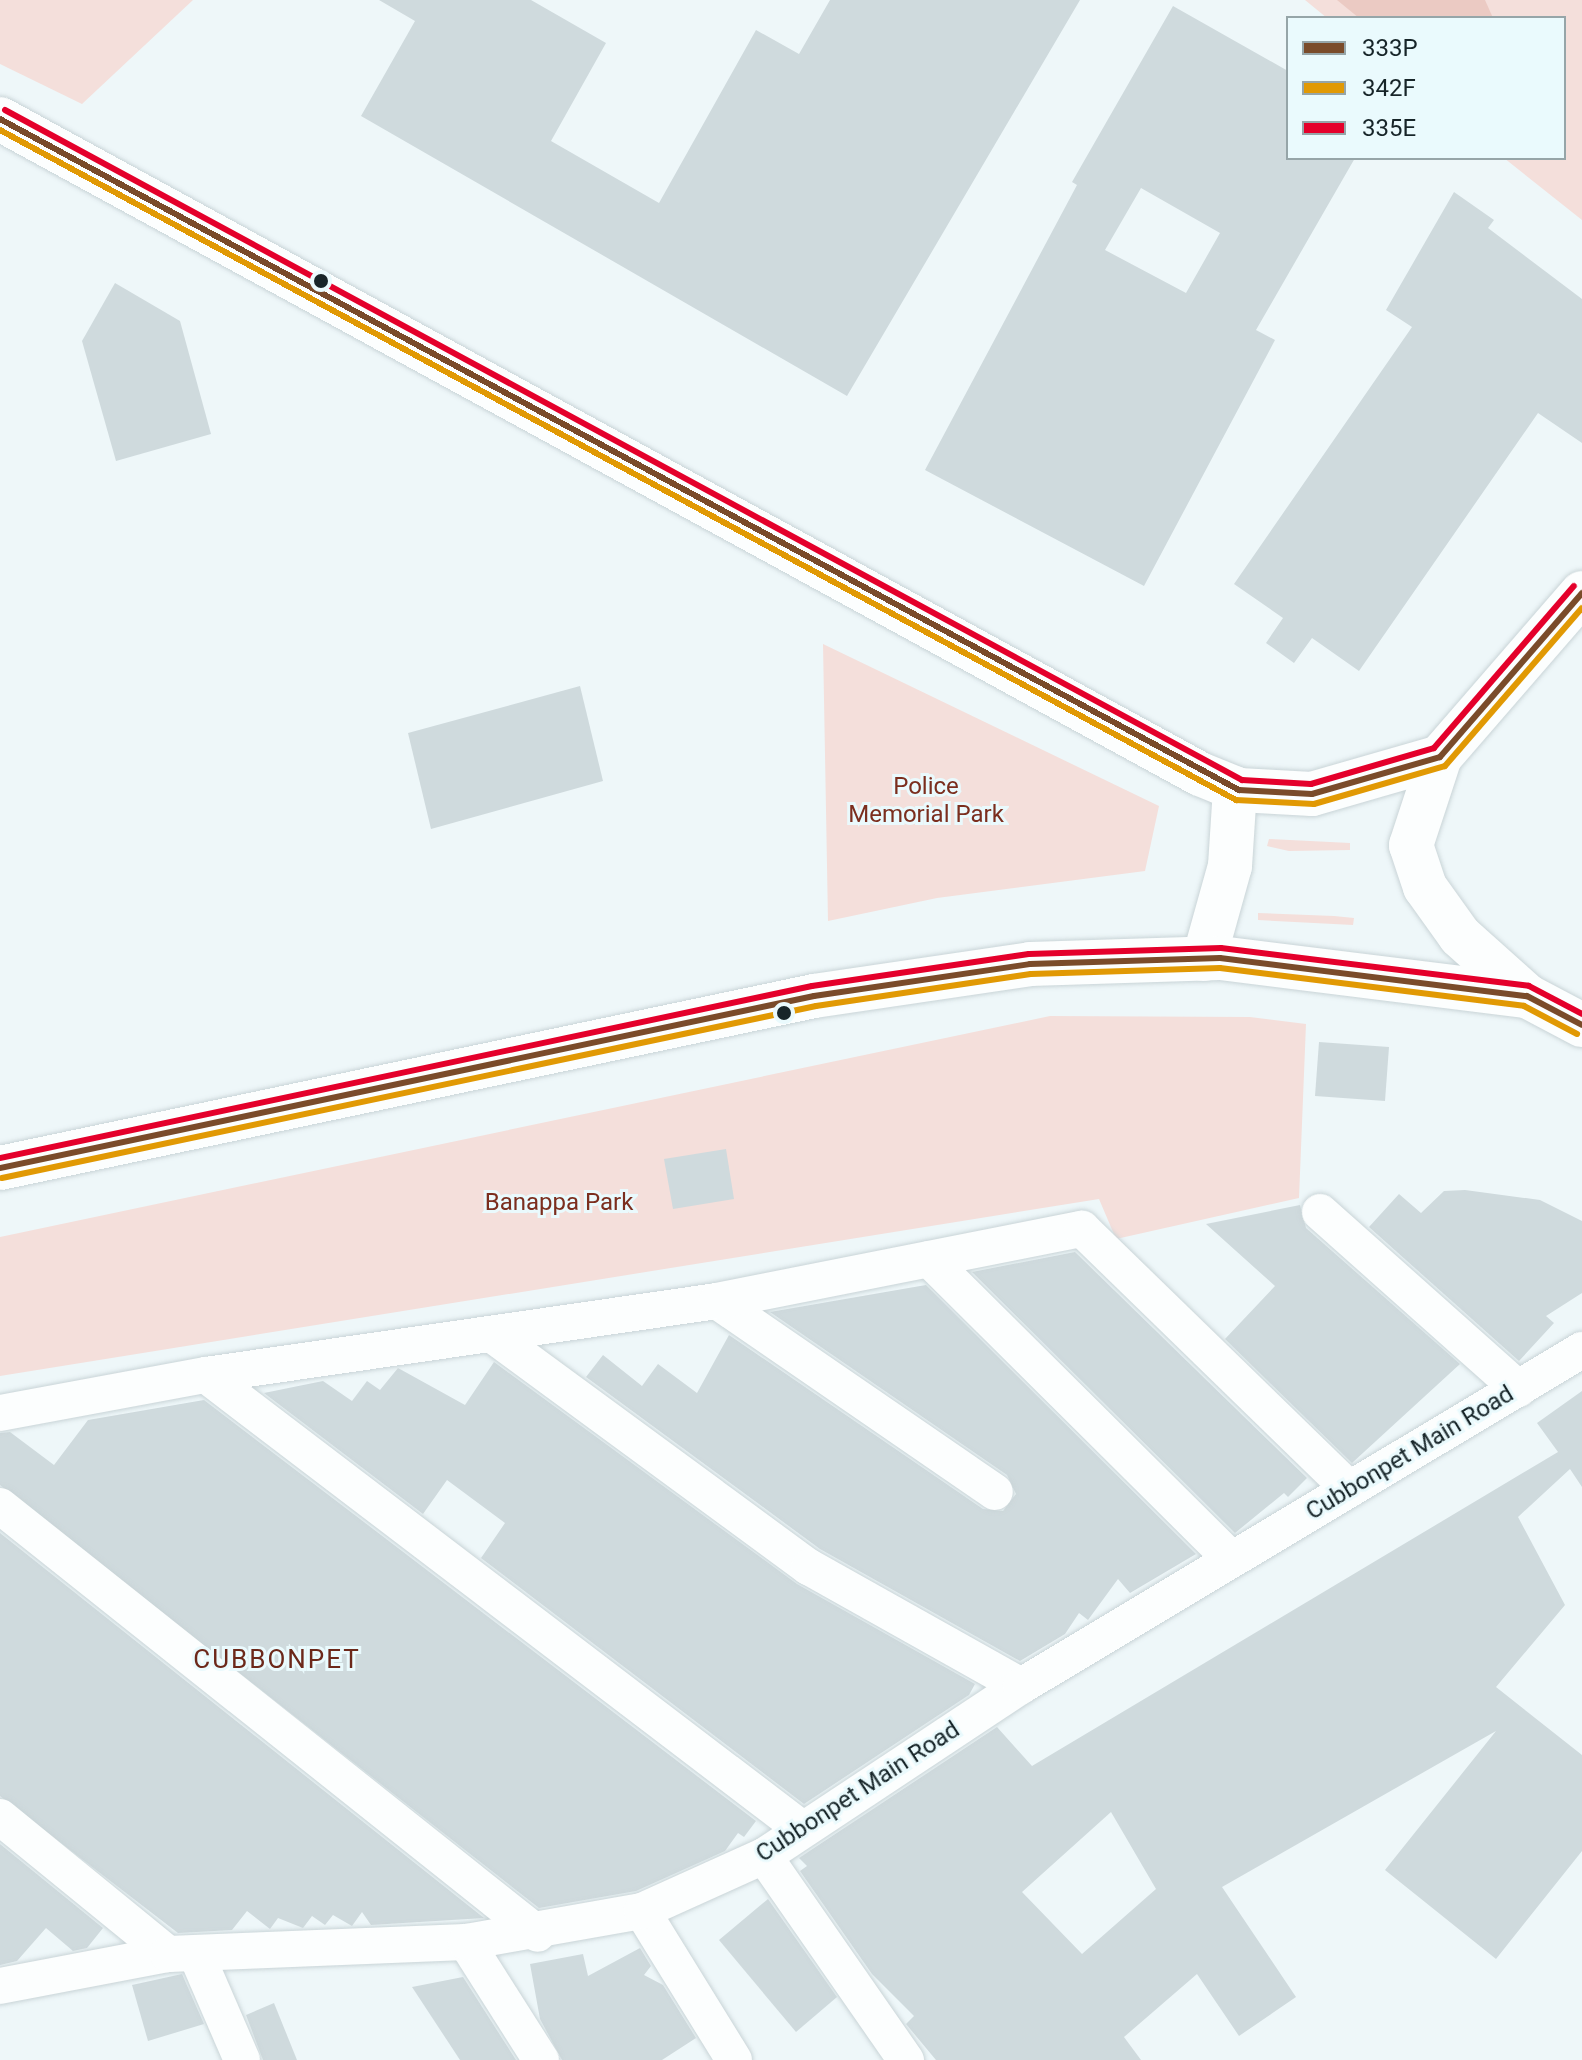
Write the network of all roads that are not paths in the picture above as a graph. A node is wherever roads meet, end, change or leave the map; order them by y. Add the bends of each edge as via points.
1 (0, 119) edge
2 (1582, 593) edge
3 (1440, 757) junction
4 (1235, 788) junction
5 (1204, 959) junction
6 (1527, 996) junction
7 (1582, 1025) edge
8 (0, 1168) edge
9 (1320, 1212) dead end
10 (929, 1259) junction
11 (717, 1301) junction
12 (494, 1336) junction
13 (1582, 1350) edge
14 (206, 1375) junction
15 (1519, 1389) junction
16 (0, 1413) edge
17 (1349, 1489) junction
18 (995, 1492) dead end
19 (0, 1506) edge
20 (1231, 1559) junction
21 (1021, 1686) junction
22 (0, 1817) edge
23 (802, 1829) junction
24 (764, 1856) junction
25 (642, 1911) junction
26 (538, 1934) junction
27 (466, 1942) junction
28 (183, 1955) junction
29 (0, 1986) edge
30 (242, 2060) edge
31 (541, 2060) edge
32 (734, 2060) edge
33 (906, 2060) edge

1 - 4 main road
2 - 3 main road
3 - 4 main road via 1312,794
3 - 6 main road via 1411,845 1413,861 1460,936
4 - 5 main road via 1230,866
5 - 6 main road
5 - 8 main road via 1030,964 814,996
6 - 7 main road
9 - 15 street
10 - 11 street
10 - 17 street via 1082,1229
10 - 20 street
11 - 12 street
11 - 18 street
12 - 14 street
12 - 21 street via 809,1567
13 - 15 street, Cubbonpet Main Road
14 - 16 street
14 - 23 street
15 - 17 street, Cubbonpet Main Road
17 - 20 street, Cubbonpet Main Road
19 - 26 street
20 - 21 street, Cubbonpet Main Road
21 - 23 street, Cubbonpet Main Road
22 - 28 street
23 - 24 street, Cubbonpet Main Road
24 - 25 street, Cubbonpet Main Road
24 - 33 street
25 - 26 street, Cubbonpet Main Road
25 - 32 street
26 - 27 street, Cubbonpet Main Road
27 - 28 street, Cubbonpet Main Road
27 - 31 street
28 - 29 street, Cubbonpet Main Road
28 - 30 street

